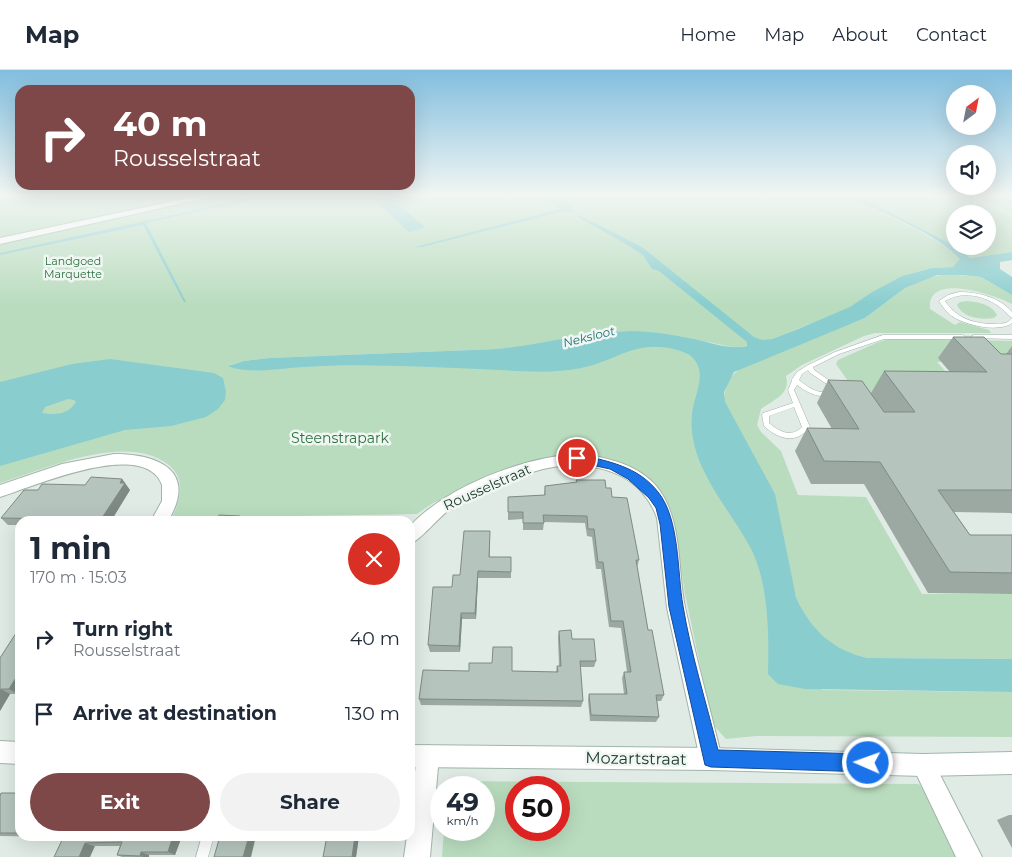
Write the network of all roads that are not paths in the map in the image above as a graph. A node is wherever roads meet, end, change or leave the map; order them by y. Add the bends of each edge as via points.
1 (48, 231) edge
2 (0, 241) edge
3 (1012, 318) edge
4 (994, 326) junction
5 (1012, 337) edge
6 (810, 366) junction
7 (794, 380) junction
8 (798, 403) junction
9 (0, 491) edge
10 (162, 516) edge
11 (415, 531) edge
12 (419, 756) edge
13 (711, 759) junction
14 (1012, 763) edge
15 (923, 765) junction
16 (207, 841) edge
17 (202, 857) edge
18 (417, 857) edge
19 (969, 857) edge

1 - 2 street
3 - 4 lane via 1008,324
3 - 4 lane via 1008,310 978,296 961,294 948,296 942,301 946,309 958,317
4 - 5 lane
5 - 6 lane via 883,337
6 - 7 lane
6 - 7 lane via 811,371 834,386 831,394 808,390
7 - 8 lane via 791,390
8 - 8 lane via 764,415 766,424 780,434 796,436 806,427
9 - 10 street via 85,463 125,458 144,461 166,475 171,500
11 - 13 street, Rousselstraat via 439,508 458,497 543,462 577,458 612,466 632,476 653,494 662,508 676,607
12 - 13 street, Mozartstraat
12 - 18 street
13 - 15 street, Mozartstraat
14 - 15 street, Mozartstraat
15 - 19 street
16 - 17 lane

